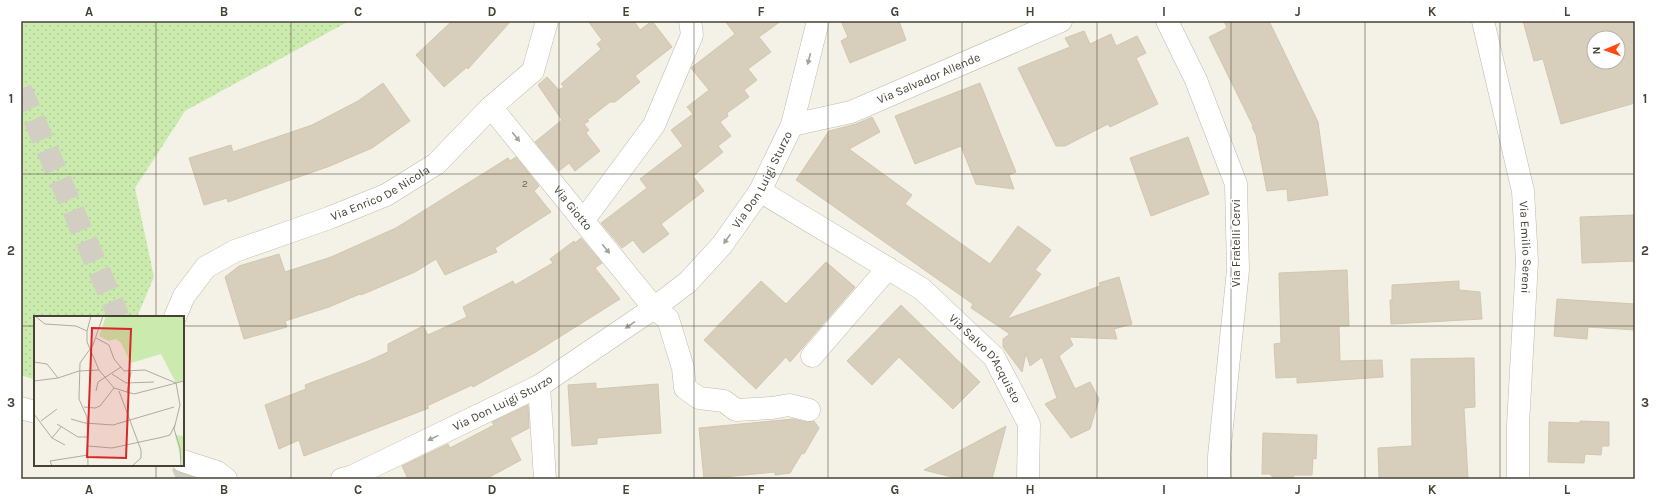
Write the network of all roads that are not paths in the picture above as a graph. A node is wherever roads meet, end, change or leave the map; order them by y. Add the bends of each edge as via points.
1 (547, 21) edge
2 (690, 21) edge
3 (818, 21) edge
4 (1061, 21) edge
5 (1167, 21) edge
6 (1483, 21) edge
7 (491, 107) junction
8 (792, 125) junction
9 (760, 191) junction
10 (583, 221) junction
11 (888, 268) junction
12 (654, 308) junction
13 (176, 316) edge
14 (812, 356) dead end
15 (539, 386) junction
16 (21, 408) edge
17 (809, 410) dead end
18 (34, 412) edge
19 (184, 460) edge
20 (226, 479) edge
21 (342, 479) edge
22 (545, 479) edge
23 (1028, 479) edge
24 (1219, 479) edge
25 (1518, 479) edge

1 - 7 street, Via Enrico De Nicola via 533,71
2 - 10 street via 692,35 654,125
3 -> 8 street, Via Don Luigi Sturzo
4 - 8 street, Via Salvador Allende via 851,112
5 - 24 street, Via Fratelli Cervi via 1196,80 1236,184 1238,270 1219,456
6 - 25 street, Via Emilio Sereni via 1523,190 1527,261 1518,425
7 -> 10 street, Via Giotto
7 - 13 street, Via Enrico De Nicola via 436,164 386,195 235,251 206,267 184,296
8 - 9 street, Via Don Luigi Sturzo
9 - 11 street, Via Salvo D'Acquisto
9 -> 12 street, Via Don Luigi Sturzo via 722,245 688,282
10 -> 12 street, Via Giotto
11 - 14 street
11 - 23 street, Via Salvo D'Acquisto via 922,289 994,357 1029,424
12 -> 15 street, Via Don Luigi Sturzo
12 - 17 street via 668,319 680,356 685,388 699,398 724,402 736,410 788,405
15 -> 21 street, Via Don Luigi Sturzo
15 - 22 street
16 - 18 street
19 - 20 street via 217,472

